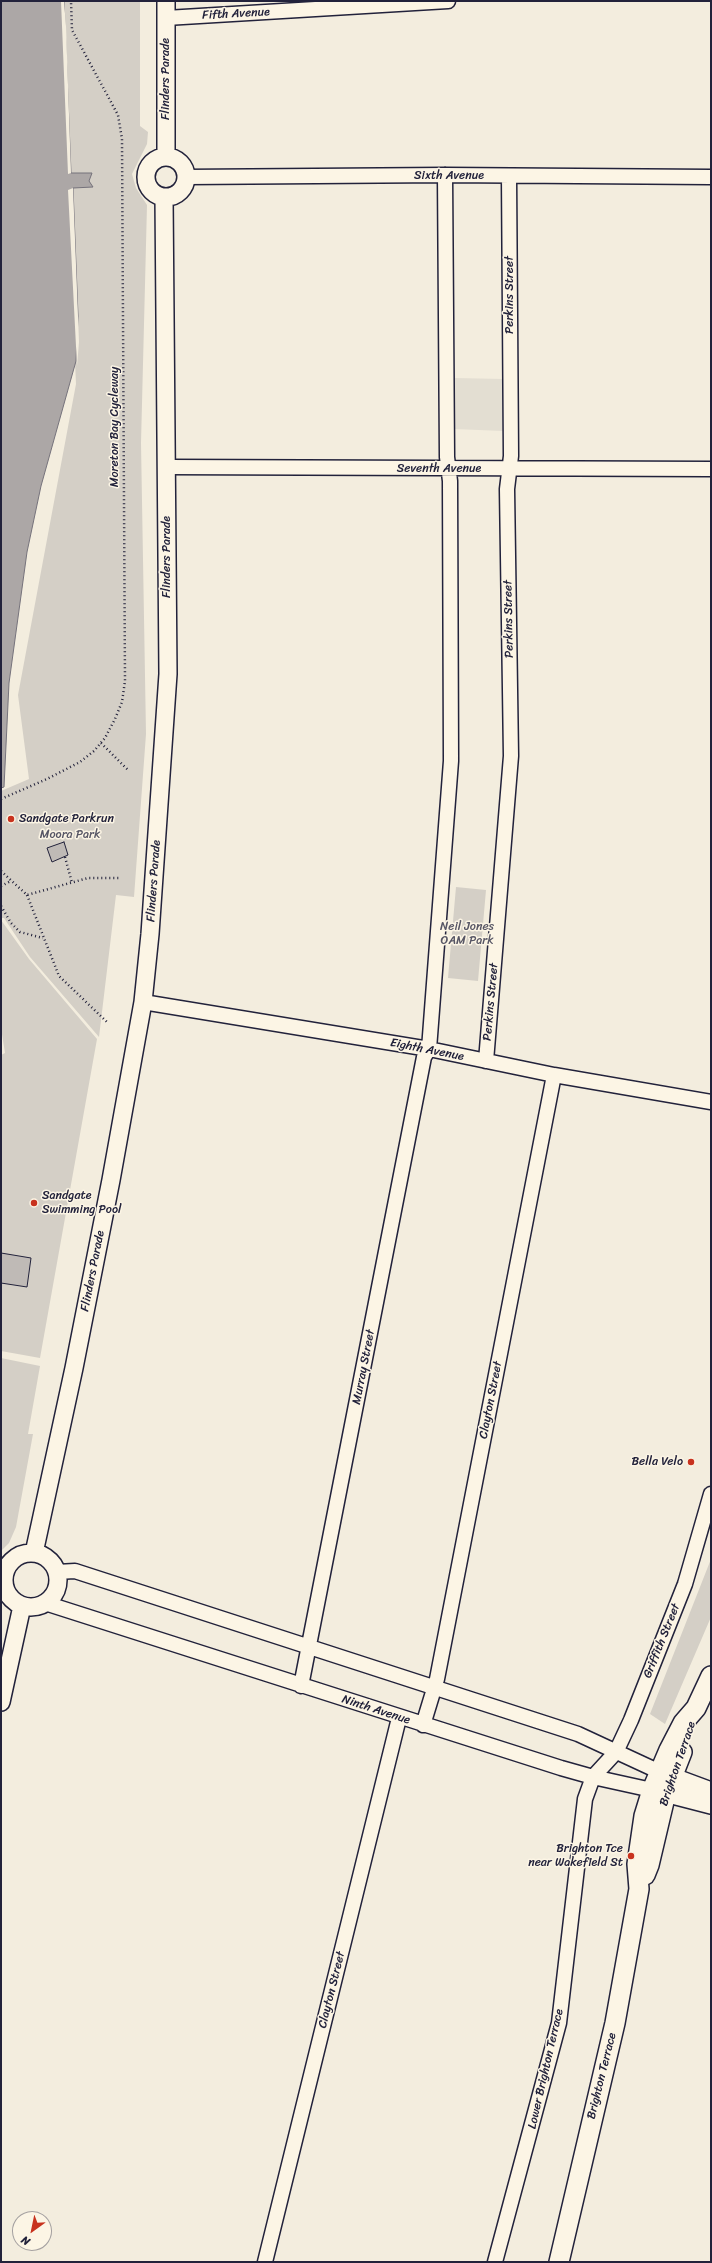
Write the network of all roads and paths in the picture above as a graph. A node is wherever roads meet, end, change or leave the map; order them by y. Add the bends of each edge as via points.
1 (71, 1) edge
2 (166, 1) edge
3 (448, 1) edge
4 (166, 18) junction
5 (166, 156) junction
6 (445, 175) junction
7 (509, 176) junction
8 (186, 177) junction
9 (711, 177) edge
10 (164, 197) junction
11 (166, 467) junction
12 (448, 469) junction
13 (508, 469) junction
14 (711, 469) edge
15 (101, 742) junction
16 (129, 771) dead end
17 (1, 798) edge
18 (65, 857) dead end
19 (1, 871) edge
20 (121, 878) dead end
21 (11, 880) junction
22 (72, 883) junction
23 (1, 886) edge
24 (27, 895) junction
25 (1, 906) edge
26 (44, 938) junction
27 (143, 1002) junction
28 (107, 1022) dead end
29 (429, 1049) junction
30 (486, 1061) junction
31 (554, 1075) junction
32 (711, 1102) edge
33 (711, 1494) edge
34 (34, 1553) junction
35 (57, 1572) junction
36 (45, 1603) junction
37 (22, 1606) junction
38 (309, 1648) junction
39 (711, 1676) edge
40 (302, 1686) junction
41 (435, 1688) junction
42 (1, 1702) edge
43 (399, 1718) junction
44 (423, 1725) junction
45 (616, 1752) junction
46 (593, 1778) junction
47 (663, 1783) junction
48 (711, 1791) edge
49 (711, 1805) edge
50 (265, 2262) edge
51 (495, 2262) edge
52 (559, 2262) edge

1 - 15 path, Moreton Bay Cycleway via 72,30 118,115 122,140 125,681 119,708
2 - 4 street, Flinders Parade
3 - 4 street, Fifth Avenue
4 - 5 street, Flinders Parade
5 - 8 street via 172,157 182,165
5 - 10 street via 152,161 145,173 147,186 158,196
6 - 7 street, Sixth Avenue
6 - 8 street, Sixth Avenue
6 - 12 street
7 - 9 street, Sixth Avenue
7 - 13 street, Perkins Street via 511,456
8 - 10 street via 185,184 177,194
10 - 11 street, Flinders Parade
11 - 12 street, Seventh Avenue
11 - 27 street, Flinders Parade via 168,674
12 - 13 street, Seventh Avenue
12 - 29 street via 451,761
13 - 14 street, Seventh Avenue
13 - 30 street, Perkins Street via 511,756
15 - 16 path
15 - 17 path, Moreton Bay Cycleway via 80,762
18 - 22 path
19 - 21 path
20 - 22 path via 88,878
21 - 23 path
21 - 24 path
22 - 24 path
24 - 26 path
25 - 26 path via 20,932
26 - 28 path via 59,976
27 - 29 street, Eighth Avenue
27 - 34 street, Flinders Parade via 74,1368
29 - 30 street, Eighth Avenue
29 - 38 street, Murray Street via 424,1057
30 - 31 street, Eighth Avenue
31 - 32 street, Eighth Avenue
31 - 41 street, Clayton Street
33 - 45 street, Griffith Street via 685,1584
34 - 35 street via 48,1559
34 - 37 street via 17,1557 6,1570 4,1578 8,1595
35 - 36 street via 57,1590
35 - 38 street, Ninth Avenue via 75,1571
36 - 37 street via 38,1607
36 - 40 street, Ninth Avenue
37 - 42 street
38 - 40 street, Murray Street
38 - 41 street, Ninth Avenue
39 - 47 main road, Brighton Terrace via 696,1708 693,1728
40 - 43 street, Ninth Avenue
41 - 44 street, Clayton Street
41 - 45 street, Ninth Avenue via 578,1734
43 - 44 street, Ninth Avenue
43 - 50 street, Clayton Street
44 - 46 street, Ninth Avenue
45 - 46 street, Griffith Street
45 - 47 street, Ninth Avenue
46 - 47 street, Ninth Avenue
46 - 51 street, Lower Brighton Terrace via 585,1800 559,2023
47 - 48 street, Ninth Avenue
47 - 49 street, Ninth Avenue
47 - 52 main road, Brighton Terrace via 644,1816 637,1864 639,1889 615,2023

